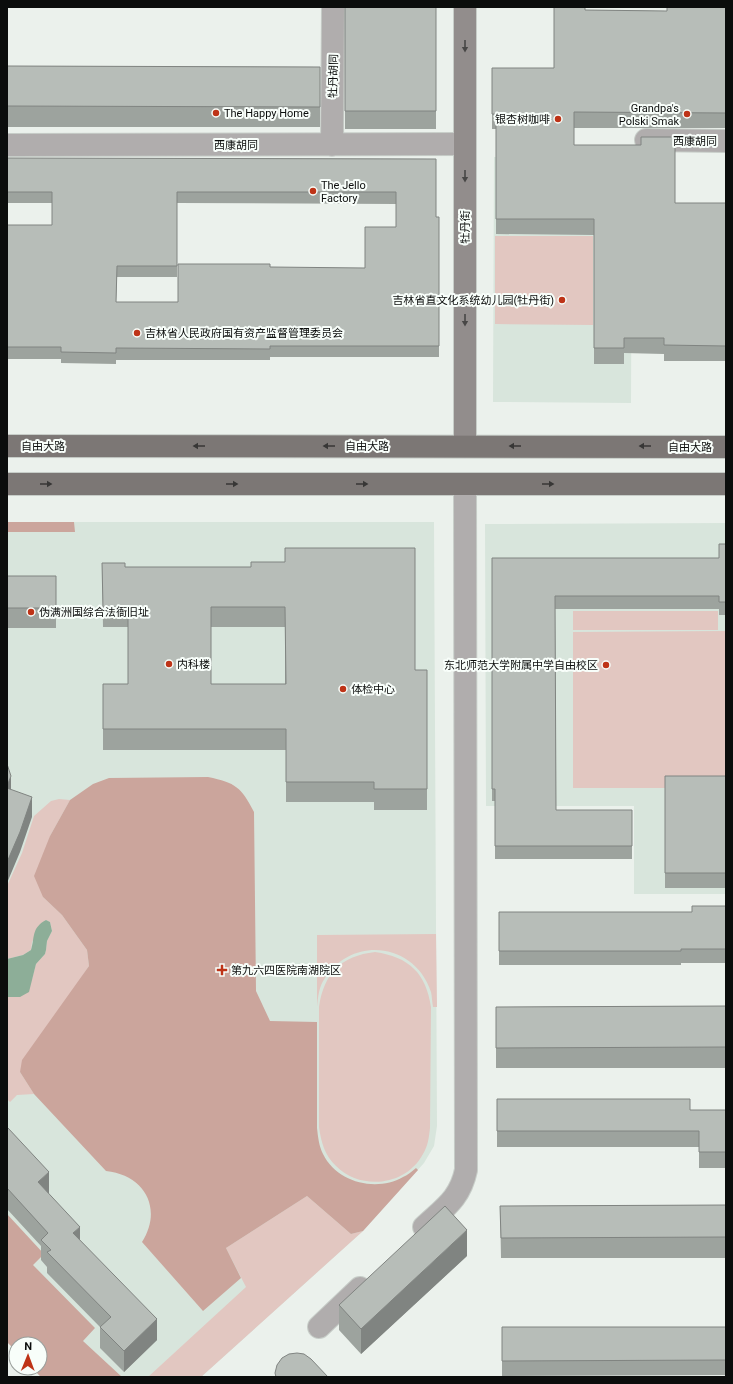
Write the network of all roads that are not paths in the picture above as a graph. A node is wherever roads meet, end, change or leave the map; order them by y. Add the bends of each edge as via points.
1 (334, 7) edge
2 (465, 7) edge
3 (640, 140) edge
4 (726, 141) edge
5 (465, 144) junction
6 (7, 145) edge
7 (332, 145) junction
8 (7, 446) edge
9 (465, 446) junction
10 (726, 447) edge
11 (7, 484) edge
12 (465, 484) junction
13 (726, 484) edge
14 (408, 1242) edge
15 (375, 1274) edge
16 (319, 1327) dead end

1 - 7 street, 牡丹胡同
2 -> 5 street, 牡丹街
3 - 4 street, 西康胡同
5 - 7 street, 西康胡同
5 -> 9 street, 牡丹街
6 - 7 street, 西康胡同
9 -> 8 main road, 自由大路
10 -> 9 main road, 自由大路
11 -> 12 main road
12 -> 13 main road
12 - 14 street via 466,1170 464,1182 456,1196
15 - 16 street

